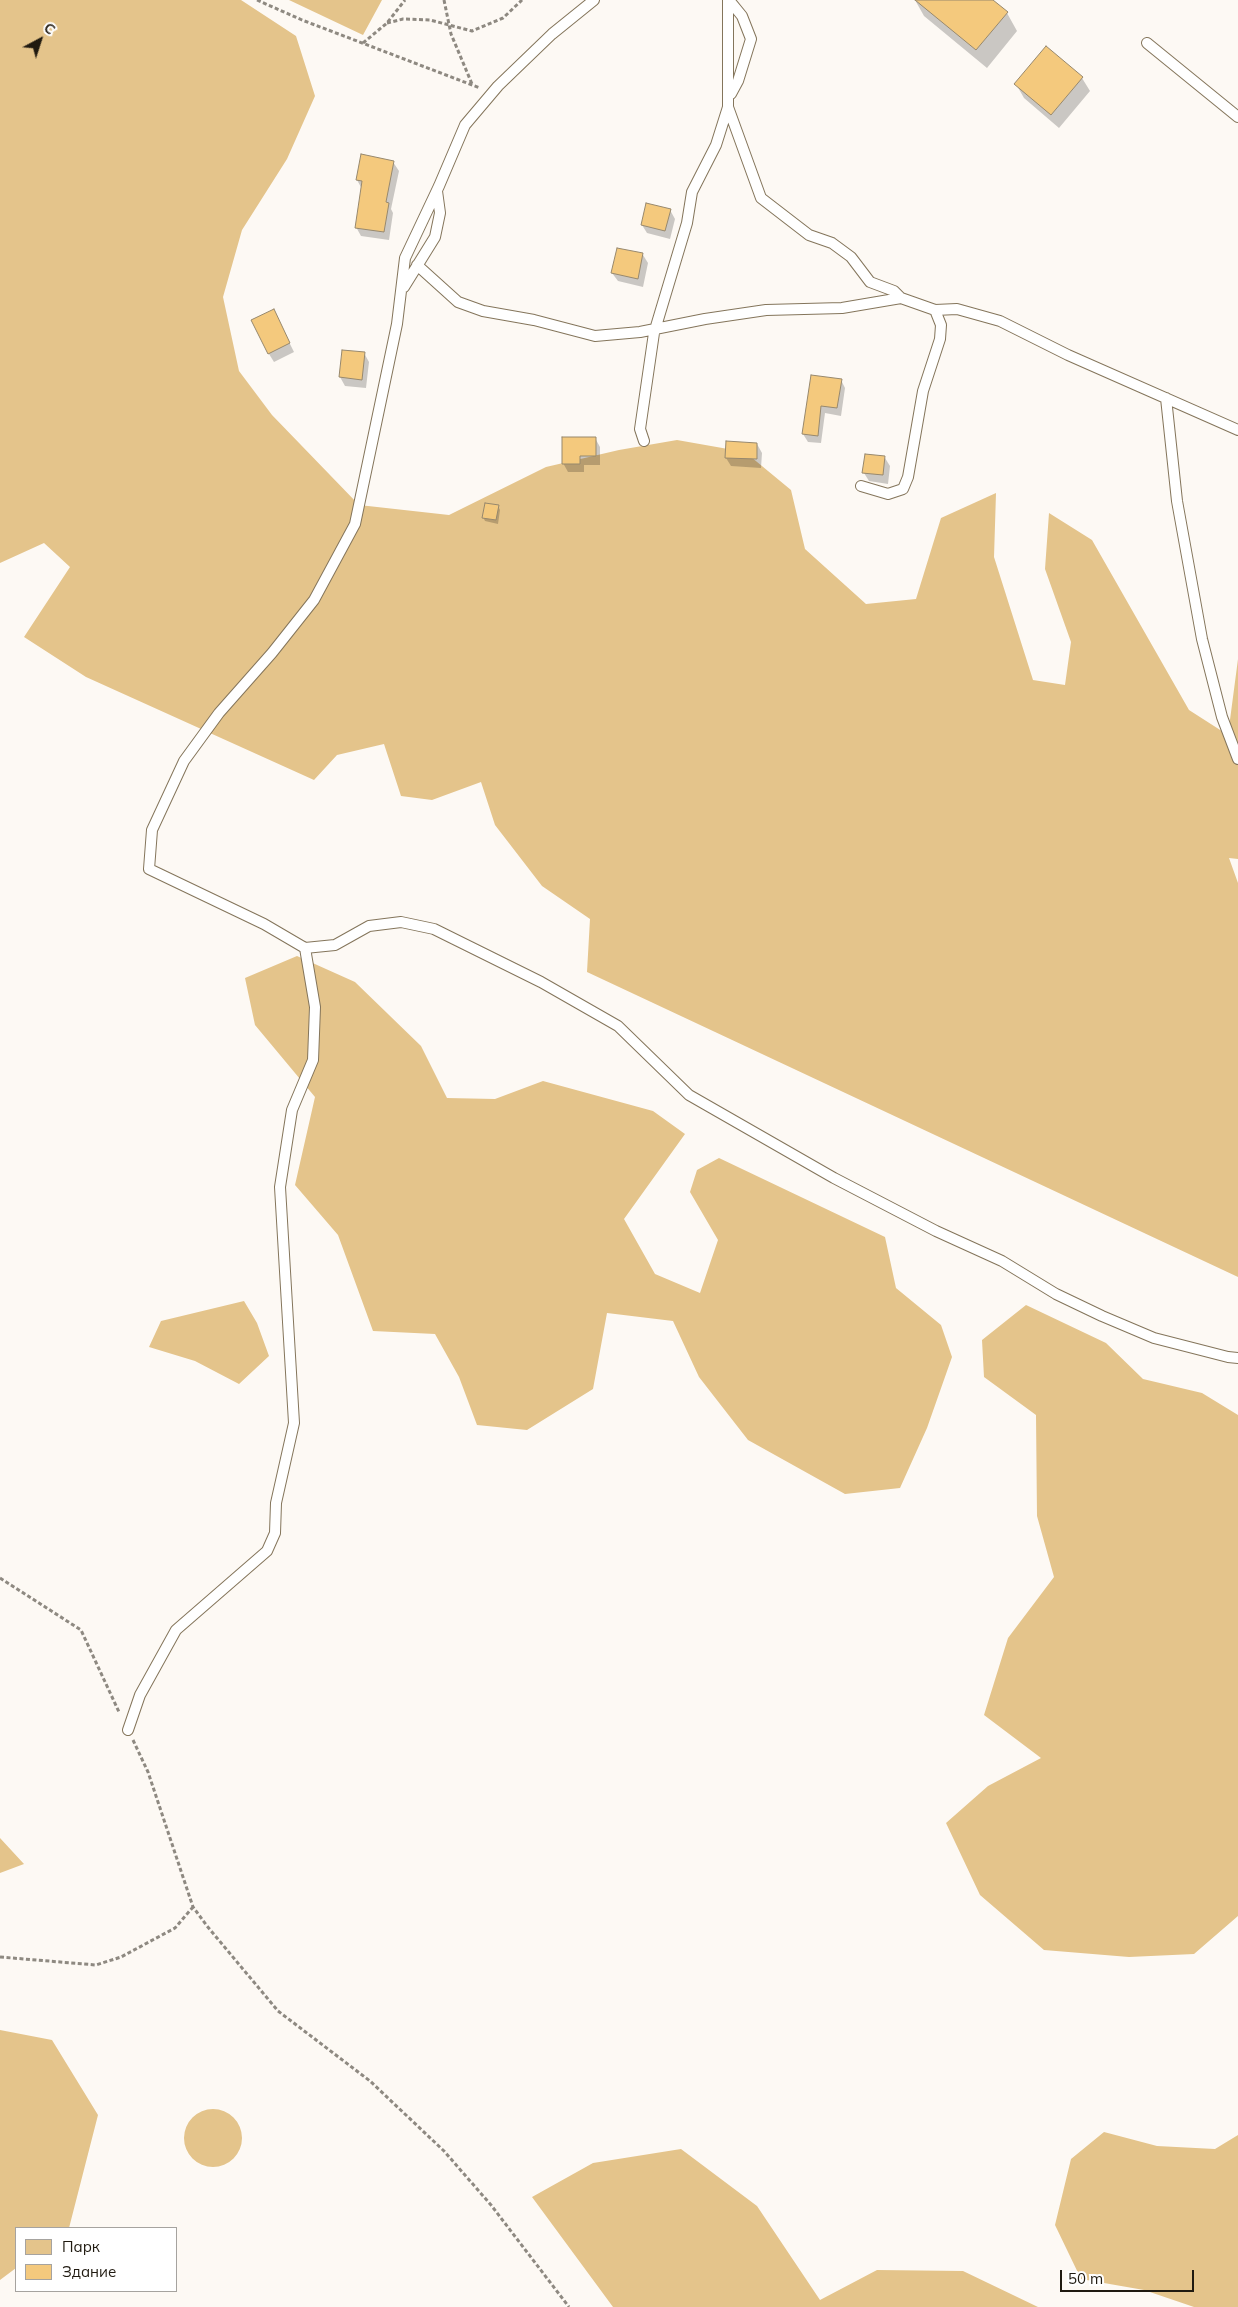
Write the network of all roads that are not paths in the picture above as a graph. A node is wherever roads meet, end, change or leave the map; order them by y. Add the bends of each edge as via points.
1 (594, 0) edge
2 (729, 0) edge
3 (1147, 43) dead end
4 (729, 103) junction
5 (1238, 118) edge
6 (437, 191) junction
7 (417, 265) junction
8 (401, 292) junction
9 (901, 298) junction
10 (935, 310) junction
11 (655, 328) junction
12 (1166, 398) junction
13 (1238, 430) edge
14 (644, 441) dead end
15 (861, 486) dead end
16 (1238, 759) edge
17 (305, 948) junction
18 (1238, 1358) edge
19 (128, 1730) road end

1 - 6 lane via 552,34 464,125
2 - 4 lane
2 - 4 lane via 742,16 751,39
3 - 5 lane
4 - 9 lane via 761,198 809,235 832,243 851,257 870,282 894,291
4 - 11 lane via 716,145 692,192 687,222
6 - 7 lane via 440,213 435,237
6 - 8 lane via 405,258
7 - 8 lane
7 - 11 lane via 458,302 483,312 534,320 595,336
8 - 17 lane via 355,524 314,600 219,713 184,761 152,830 148,869 264,924
9 - 10 lane
9 - 11 lane via 842,308 766,310
10 - 12 lane via 957,309 1000,321
10 - 15 lane via 942,325 940,339 923,391 903,489 888,494
11 - 14 lane via 640,430
12 - 13 lane
12 - 16 lane via 1177,501 1202,639 1222,717
17 - 18 lane via 335,945 369,926 402,922 434,929 541,982 618,1026 689,1096 834,1178 936,1231 1002,1260 1056,1294 1102,1316 1154,1338
17 - 19 lane via 315,1007 313,1060 292,1110 280,1187 294,1423 276,1503 275,1533 267,1551 176,1630 140,1695

